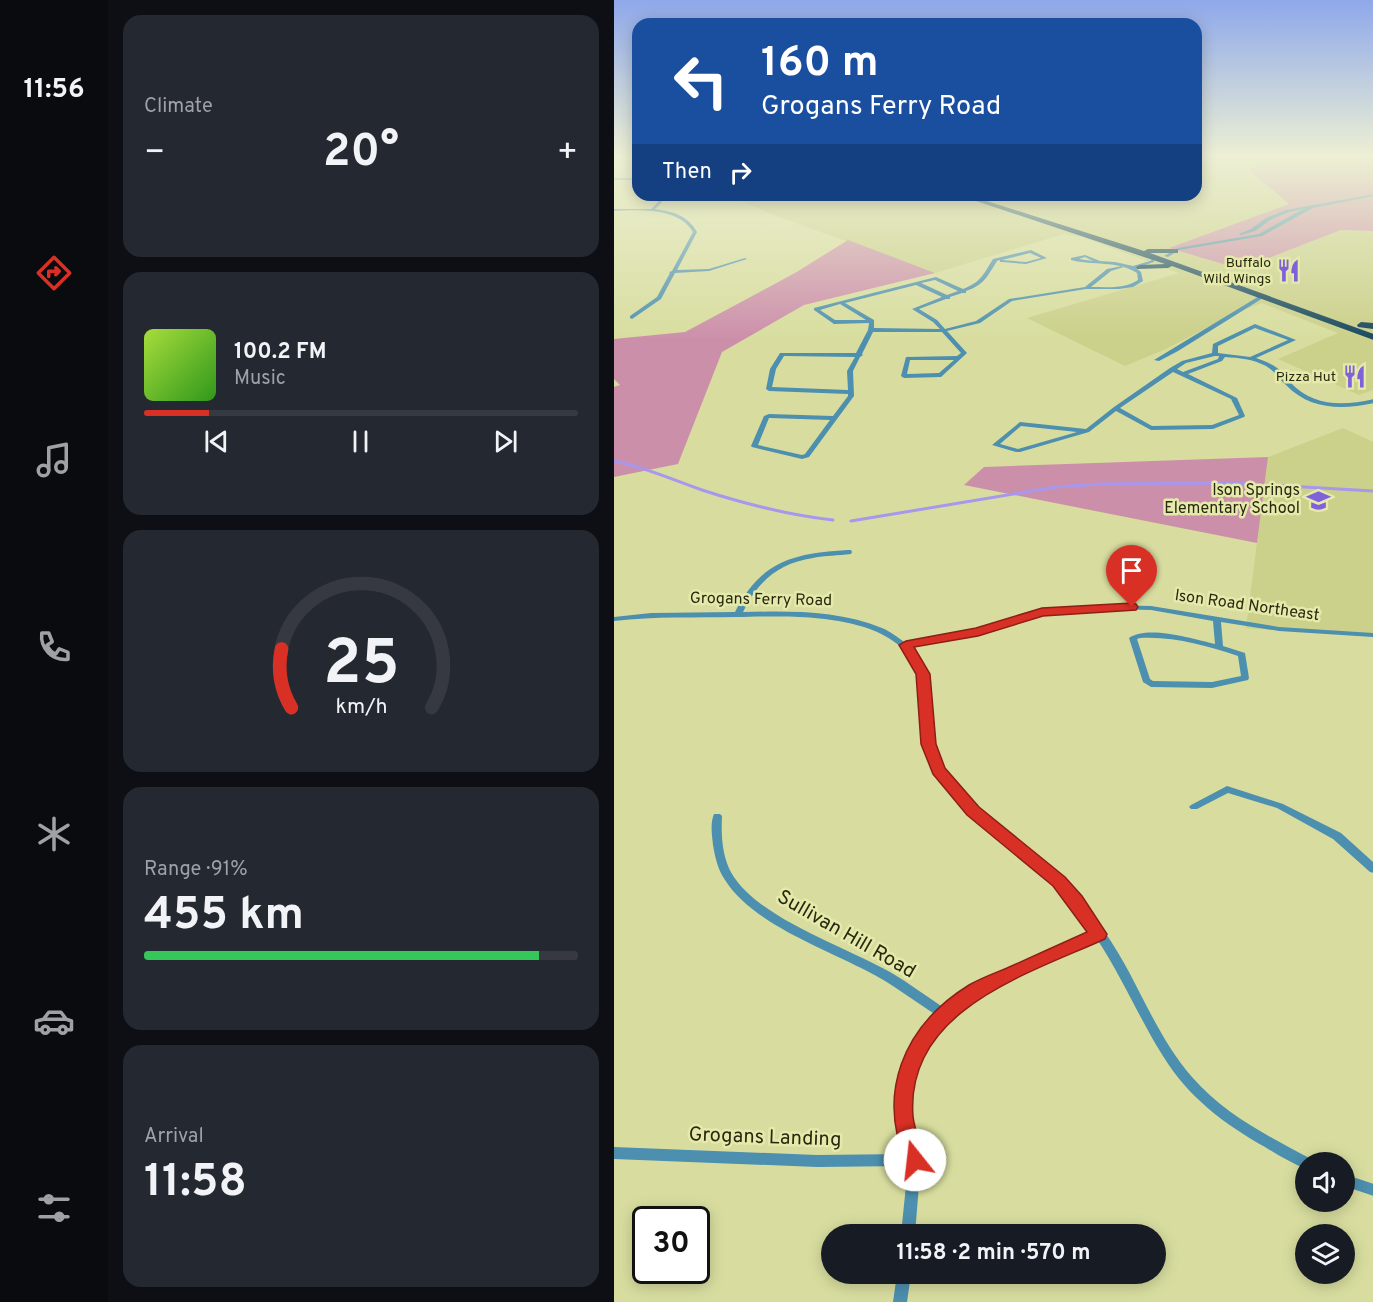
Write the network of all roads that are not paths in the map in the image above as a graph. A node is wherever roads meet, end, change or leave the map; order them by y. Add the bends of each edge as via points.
1 (678, 217) edge
2 (1030, 217) edge
3 (1273, 217) edge
4 (1293, 217) edge
5 (1236, 238) junction
6 (1128, 248) junction
7 (1181, 250) junction
8 (1159, 258) junction
9 (745, 259) dead end
10 (995, 260) junction
11 (1098, 261) dead end
12 (1135, 266) junction
13 (1186, 267) junction
14 (671, 272) junction
15 (917, 283) junction
16 (1086, 288) junction
17 (964, 292) junction
18 (1261, 297) junction
19 (948, 298) junction
20 (841, 303) junction
21 (632, 317) dead end
22 (872, 321) junction
23 (1373, 327) edge
24 (871, 330) junction
25 (942, 331) junction
26 (1373, 337) edge
27 (1176, 350) junction
28 (1214, 354) junction
29 (860, 355) junction
30 (1166, 355) junction
31 (1223, 355) junction
32 (959, 358) junction
33 (1194, 358) junction
34 (1252, 358) junction
35 (1157, 360) dead end
36 (1184, 362) junction
37 (1172, 369) junction
38 (1183, 374) junction
39 (850, 392) junction
40 (1373, 401) edge
41 (1116, 408) junction
42 (833, 418) junction
43 (1087, 431) junction
44 (848, 552) dead end
45 (737, 615) junction
46 (614, 619) edge
47 (1217, 619) junction
48 (1373, 635) edge
49 (906, 645) junction
50 (1218, 647) junction
51 (1194, 807) dead end
52 (716, 816) dead end
53 (1373, 869) edge
54 (1098, 934) junction
55 (944, 1014) junction
56 (614, 1153) edge
57 (1295, 1157) edge
58 (915, 1160) junction
59 (1355, 1184) edge
60 (1373, 1190) edge
61 (909, 1224) edge
62 (903, 1284) edge
63 (900, 1302) edge

1 - 14 street via 694,228 694,236
2 - 6 main road
3 - 5 street
4 - 5 street via 1260,235
5 - 7 street
6 - 7 main road
6 - 8 main road
6 - 12 main road via 1141,256
7 - 8 street
7 - 13 main road via 1179,257
8 - 12 street
8 - 13 main road
9 - 14 street via 709,270
10 - 10 street via 1025,263 1045,258 1031,251
10 - 17 street via 983,280
11 - 12 street
12 - 13 main road
12 - 16 street via 1116,267
12 - 16 street via 1141,281 1133,286
13 - 18 main road
13 - 23 main road
14 - 21 street via 659,298
15 - 17 street via 937,279
15 - 19 street
15 - 20 street
16 - 25 street via 1011,300 978,322
17 - 19 street
18 - 26 main road
18 - 27 street
19 - 25 street via 915,310 935,321
20 - 22 street
20 - 22 street via 816,309 834,322
22 - 24 street
24 - 25 street
24 - 29 street
25 - 32 street via 964,353
27 - 30 street
27 - 33 street
28 - 31 street
28 - 33 street
28 - 34 street via 1215,345 1221,340 1255,326 1292,340
29 - 39 street via 850,371
29 - 39 street via 784,353 773,369 769,389
30 - 35 street
30 - 36 street
31 - 34 street
31 - 38 street via 1220,360
32 - 32 street via 941,375 904,376 909,358
33 - 36 street
34 - 40 street via 1276,370 1305,397 1322,405 1344,407
36 - 37 street
37 - 38 street
37 - 41 street
38 - 41 street via 1234,398 1242,416 1213,427 1151,428
39 - 42 street via 851,396
41 - 43 street
42 - 42 street via 807,456 754,446 766,417
43 - 43 street via 1020,424 995,444 1018,451
44 - 45 street via 808,556 774,569 750,588
45 - 46 street, Grogans Ferry Road
45 - 49 street, Grogans Ferry Road via 841,618 877,629
47 - 48 street, Ison Road Northeast via 1279,629
47 - 49 street, Ison Road Northeast via 1132,607 1042,612 978,632
47 - 50 street
49 - 54 street via 923,674 928,744 938,770 973,811 1059,882
50 - 50 street via 1153,636 1133,638 1146,680 1151,684 1212,685 1245,678 1242,655
51 - 53 street via 1227,789 1280,806 1337,836
52 - 55 street, Sullivan Hill Road via 721,858 740,893 781,922 886,976
54 - 55 street via 977,990
54 - 57 street via 1187,1081 1249,1133
55 - 58 street via 914,1054 905,1084 903,1117
56 - 58 street, Grogans Landing via 817,1161
58 - 61 street
59 - 60 street
62 - 63 street

